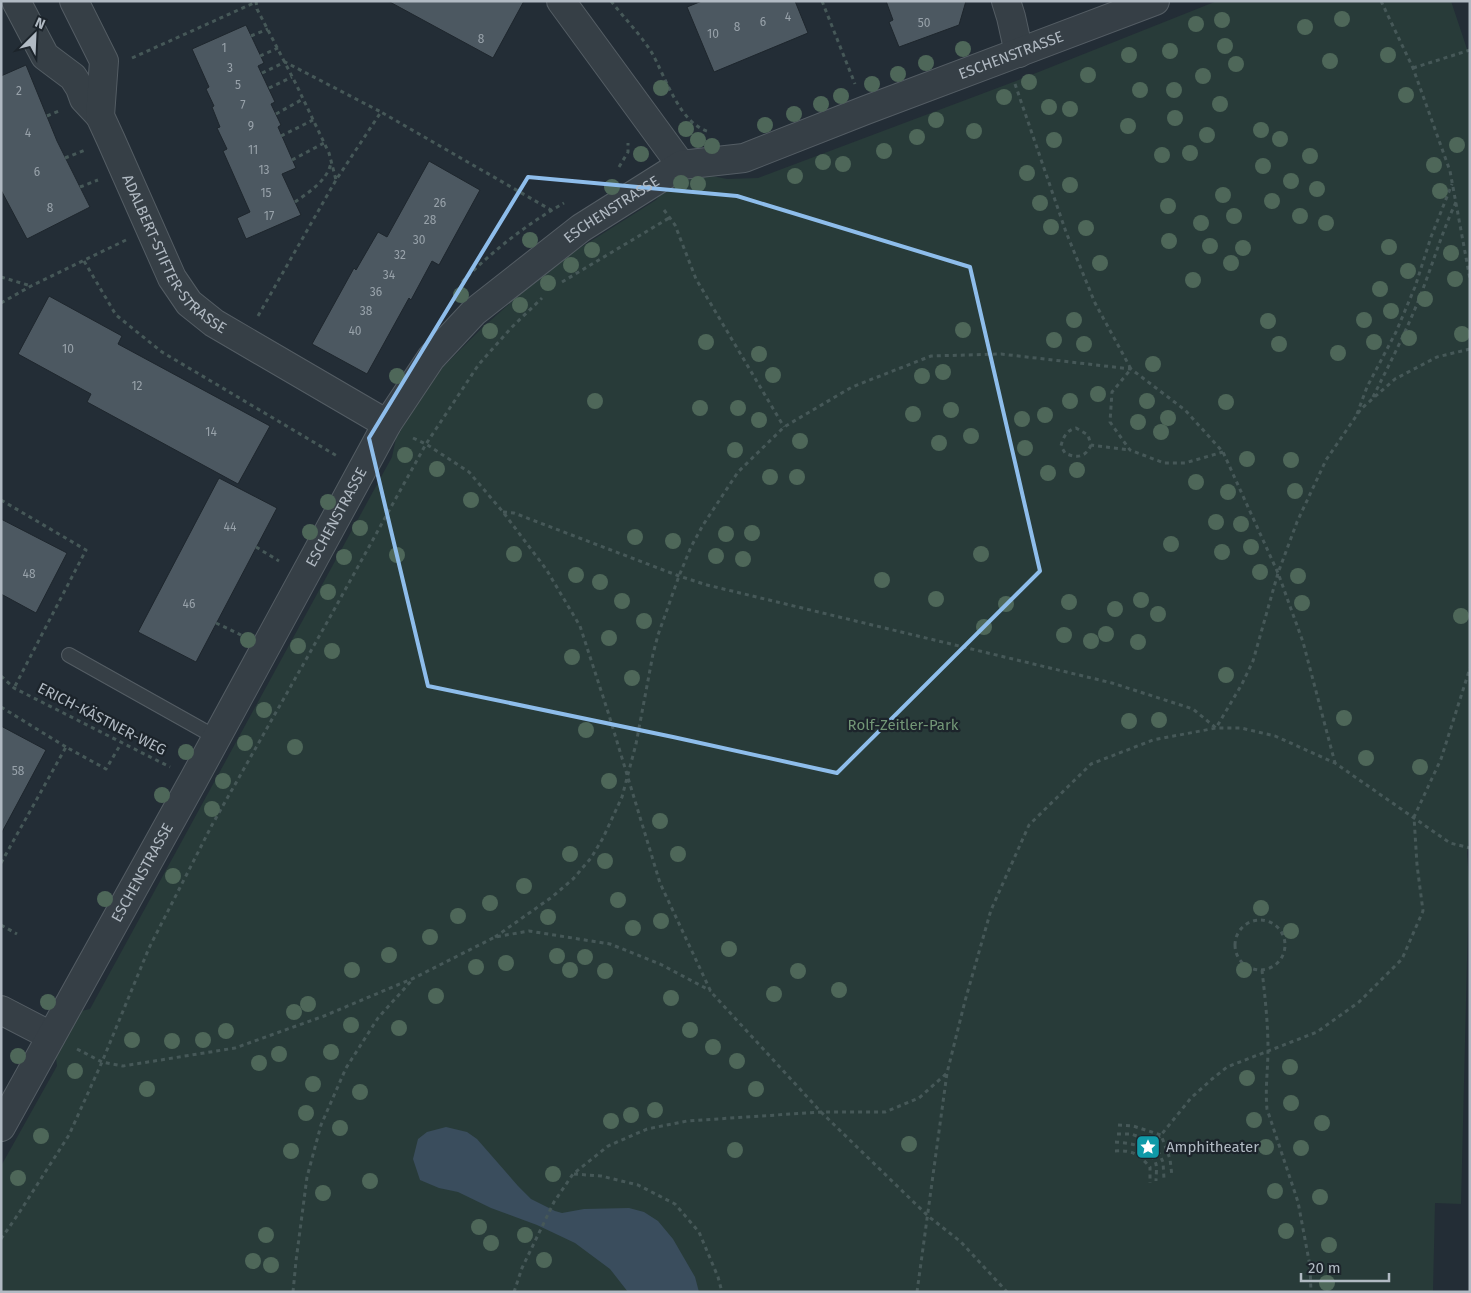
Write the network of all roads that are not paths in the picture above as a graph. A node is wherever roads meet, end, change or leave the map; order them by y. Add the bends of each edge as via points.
1 (16, 1) edge
2 (74, 1) edge
3 (561, 1) edge
4 (1006, 1) edge
5 (1155, 1) edge
6 (1012, 56) junction
7 (100, 116) junction
8 (680, 164) junction
9 (387, 424) junction
10 (69, 655) dead end
11 (217, 738) junction
12 (1, 1010) edge
13 (51, 1036) junction
14 (1, 1127) edge

1 - 7 street via 45,56 73,76 84,98
2 - 7 street, ADALBERT-STIFTER-STRASSE via 104,61
3 - 8 street
4 - 6 street via 1011,17
5 - 6 street, ESCHENSTRASSE
6 - 8 street, ESCHENSTRASSE via 744,158
7 - 9 street, ADALBERT-STIFTER-STRASSE via 172,278 190,303 214,323
8 - 9 street, ESCHENSTRASSE via 580,228 474,312 431,358
9 - 11 street, ESCHENSTRASSE
10 - 11 lane
11 - 13 street, ESCHENSTRASSE
12 - 13 street
13 - 14 street, ESCHENSTRASSE

